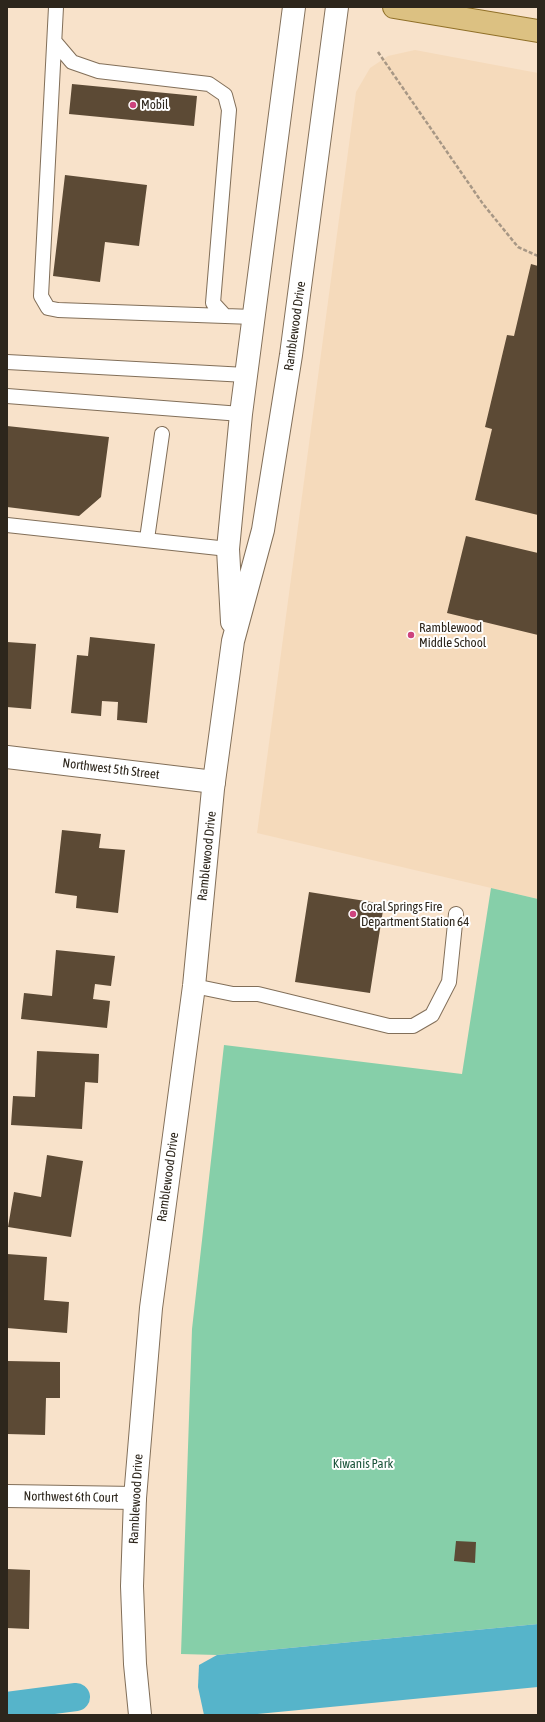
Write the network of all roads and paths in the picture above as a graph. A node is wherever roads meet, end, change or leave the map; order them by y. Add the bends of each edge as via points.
1 (56, 7) edge
2 (294, 7) edge
3 (337, 7) edge
4 (394, 7) edge
5 (538, 31) edge
6 (55, 42) junction
7 (378, 52) dead end
8 (538, 256) edge
9 (224, 316) junction
10 (253, 317) junction
11 (7, 362) edge
12 (246, 375) junction
13 (7, 396) edge
14 (241, 414) junction
15 (162, 434) dead end
16 (7, 525) edge
17 (147, 539) junction
18 (228, 549) junction
19 (233, 641) junction
20 (7, 757) edge
21 (214, 782) junction
22 (456, 914) dead end
23 (194, 986) junction
24 (7, 1496) edge
25 (135, 1498) junction
26 (140, 1715) edge

1 - 6 lane
2 - 10 street, Ramblewood Drive
3 - 19 street, Ramblewood Drive via 290,362 262,530
4 - 5 main road
6 - 9 lane via 72,62 98,71 209,84 224,95 229,110 213,303
6 - 9 lane via 41,296 48,308
7 - 8 path via 483,204 518,247
9 - 10 lane
10 - 12 street, Ramblewood Drive
11 - 12 lane
12 - 14 street, Ramblewood Drive
13 - 14 lane
14 - 18 street, Ramblewood Drive
15 - 17 lane
16 - 17 lane
17 - 18 lane
18 - 19 street, Ramblewood Drive
19 - 21 street, Ramblewood Drive
20 - 21 street, Northwest 5th Street
21 - 23 street, Ramblewood Drive
22 - 23 lane via 448,982 432,1015 413,1026 389,1026 258,994 233,994
23 - 25 street, Ramblewood Drive via 150,1308
24 - 25 street, Northwest 6th Court
25 - 26 street, Ramblewood Drive via 132,1586

